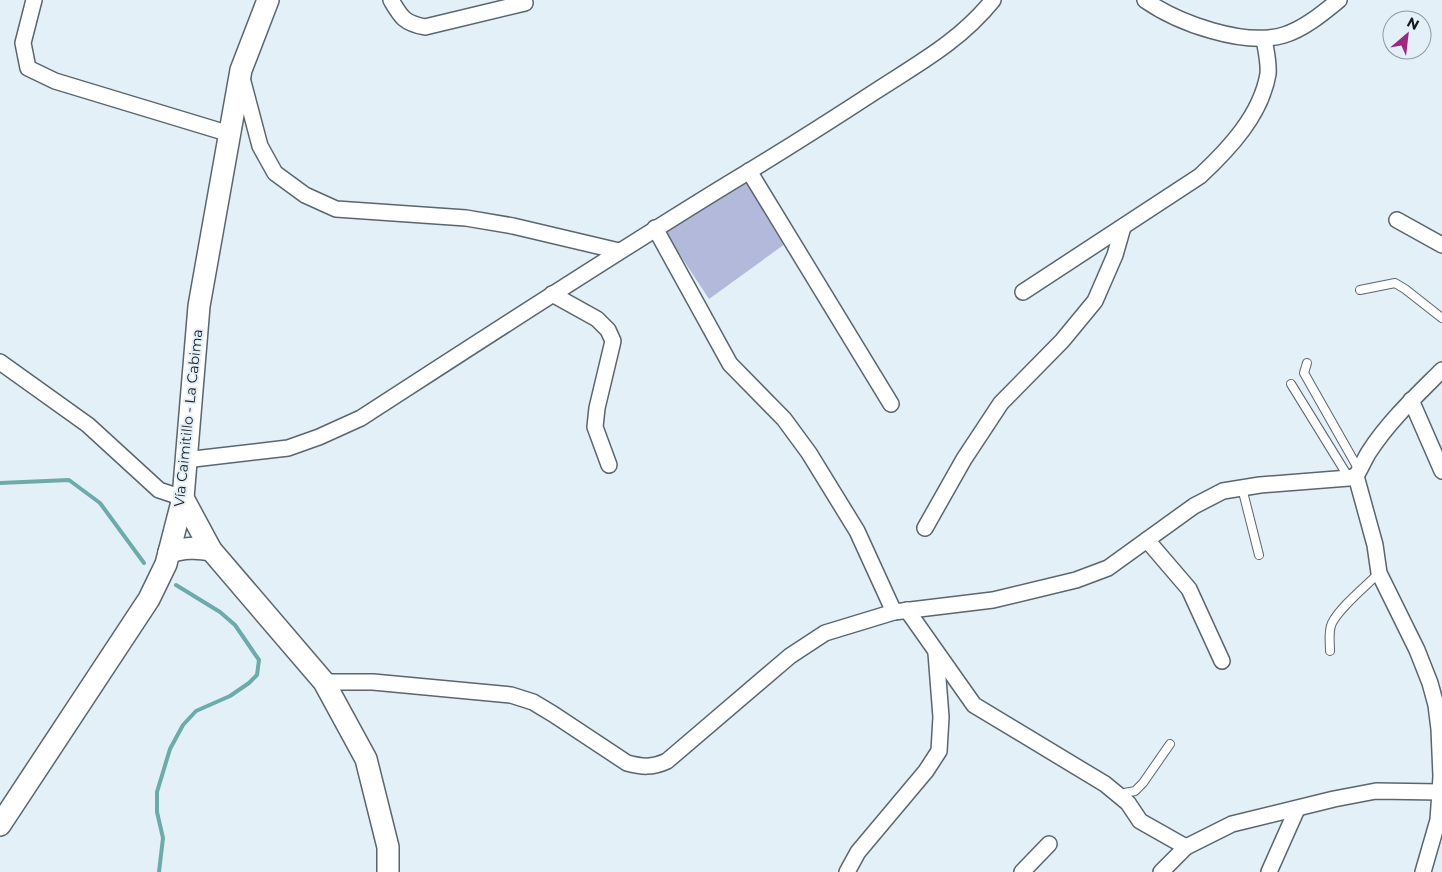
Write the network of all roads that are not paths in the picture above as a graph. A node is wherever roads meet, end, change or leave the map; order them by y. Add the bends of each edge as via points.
1 (34, 0) edge
2 (268, 0) edge
3 (391, 0) edge
4 (992, 0) edge
5 (1145, 0) edge
6 (1325, 0) edge
7 (1339, 0) edge
8 (526, 2) dead end
9 (1318, 17) junction
10 (1264, 39) junction
11 (241, 70) junction
12 (230, 134) junction
13 (749, 171) junction
14 (1397, 220) dead end
15 (1123, 227) junction
16 (655, 228) junction
17 (1442, 245) edge
18 (619, 251) junction
19 (1360, 290) dead end
20 (1023, 292) dead end
21 (552, 294) junction
22 (1442, 318) edge
23 (0, 362) edge
24 (1307, 363) dead end
25 (1442, 370) edge
26 (1291, 384) dead end
27 (1411, 400) junction
28 (891, 404) dead end
29 (185, 460) junction
30 (609, 465) dead end
31 (1442, 471) edge
32 (1355, 475) junction
33 (1242, 488) junction
34 (183, 498) junction
35 (925, 528) dead end
36 (1147, 540) junction
37 (211, 550) junction
38 (1259, 555) dead end
39 (167, 558) junction
40 (1379, 573) junction
41 (900, 611) junction
42 (1330, 651) dead end
43 (936, 652) junction
44 (1222, 661) dead end
45 (324, 682) junction
46 (1170, 744) dead end
47 (1440, 792) junction
48 (1118, 794) junction
49 (1297, 809) junction
50 (0, 825) edge
51 (1049, 844) dead end
52 (1186, 847) junction
53 (388, 872) edge
54 (847, 872) edge
55 (1022, 872) edge
56 (1161, 872) edge
57 (1269, 872) edge
58 (1422, 872) edge

1 - 12 street via 23,43 28,68 55,81
2 - 11 street, Vía Caimitillo - La Cabima
3 - 8 street via 402,18 425,27
4 - 13 street via 978,19 956,38
5 - 10 street via 1187,22 1237,37
6 - 9 street
7 - 9 street
9 - 10 street via 1285,34
10 - 15 street via 1268,75 1260,102 1225,153 1200,176
11 - 12 street, Vía Caimitillo - La Cabima
11 - 18 street via 260,146 275,173 305,195 336,209 466,218
12 - 29 street, Vía Caimitillo - La Cabima via 200,306
13 - 16 street
13 - 28 street
14 - 17 street
15 - 20 street
15 - 35 street via 1095,301 1001,403 964,459
16 - 18 street
16 - 41 street via 730,364 784,419 809,452
18 - 21 street
19 - 22 lane via 1395,283
21 - 29 street via 361,418 288,448
21 - 30 street via 597,319 613,341 595,427
23 - 34 street via 88,425 159,490
24 - 32 lane via 1304,373
25 - 27 street
26 - 32 lane
27 - 31 street
27 - 32 street via 1368,453
29 - 34 street, Vía Caimitillo - La Cabima
32 - 33 street
32 - 40 street via 1375,545
33 - 36 street via 1223,491 1194,506
33 - 38 lane
34 - 37 street
34 - 39 street, Vía Caimitillo - La Cabima
36 - 41 street via 1108,568 1076,580 993,600
36 - 44 street via 1189,589
37 - 39 street via 184,548
37 - 45 street
39 - 50 street, Vía Caimitillo - La Cabima via 149,599
40 - 42 lane via 1332,623
40 - 47 street via 1430,683 1440,729
41 - 43 street
41 - 45 street via 825,633 790,656 667,761 654,767 626,763 554,714 511,695 383,683
43 - 48 street via 974,705
43 - 54 street via 941,717 939,751 858,852
45 - 53 street via 366,759 388,848
46 - 48 lane via 1135,792
47 - 49 street via 1376,791
47 - 58 street via 1438,820
48 - 52 street via 1140,821
49 - 52 street via 1232,824
49 - 57 street
51 - 55 street
52 - 56 street

